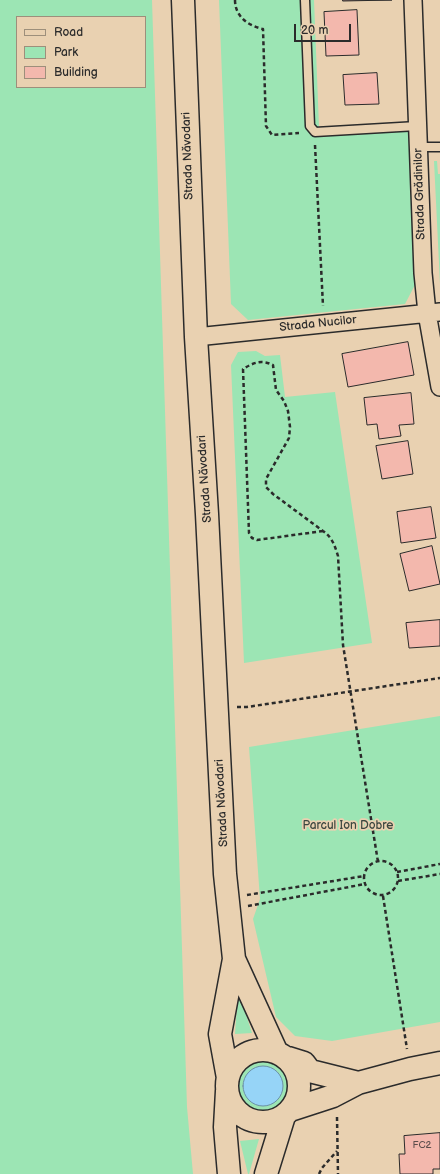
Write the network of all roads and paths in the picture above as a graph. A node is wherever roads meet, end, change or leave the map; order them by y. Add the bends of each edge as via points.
1 (183, 0) edge
2 (235, 0) edge
3 (305, 0) edge
4 (413, 0) edge
5 (417, 126) junction
6 (315, 132) junction
7 (419, 146) junction
8 (440, 147) edge
9 (434, 313) edge
10 (324, 323) junction
11 (196, 337) junction
12 (440, 387) edge
13 (323, 531) junction
14 (440, 678) edge
15 (350, 691) junction
16 (217, 707) junction
17 (378, 862) junction
18 (440, 864) edge
19 (397, 872) junction
20 (440, 874) edge
21 (364, 876) junction
22 (398, 881) junction
23 (365, 884) junction
24 (383, 896) junction
25 (227, 904) junction
26 (234, 958) junction
27 (281, 1055) junction
28 (440, 1063) edge
29 (410, 1069) junction
30 (358, 1083) junction
31 (228, 1084) junction
32 (333, 1096) junction
33 (287, 1113) junction
34 (337, 1150) junction
35 (229, 1174) edge
36 (266, 1174) edge
37 (319, 1174) edge
38 (338, 1174) edge

1 - 11 main road, Strada Năvodari
2 - 6 path via 238,14 253,27 263,29 266,126 272,135
3 - 6 lane via 310,126
4 - 5 street, Strada Grădinilor
5 - 6 lane
5 - 7 street, Strada Grădinilor
6 - 10 path
7 - 8 lane
7 - 9 street, Strada Grădinilor via 424,273
9 - 10 street, Strada Nucilor
9 - 12 street, Strada Grădinilor
10 - 11 street, Strada Nucilor
11 - 16 main road, Strada Năvodari
13 - 13 path via 257,540 249,533 242,369 253,363 264,361 273,365 276,390 288,411 290,427 289,438 266,479 266,487
13 - 15 path via 335,544 338,556 343,644
14 - 15 path
15 - 16 path via 247,707
15 - 17 path
16 - 25 main road, Strada Năvodari
17 - 19 path via 390,863
17 - 21 path via 368,867
18 - 19 path
19 - 22 path
20 - 22 path
21 - 23 path
21 - 25 path
22 - 24 path via 394,889
23 - 24 path via 372,893
23 - 25 path
24 - 29 path
25 - 26 main road, Strada Năvodari
26 - 27 main road, Strada Năvodari
26 - 31 main road, Strada Năvodari via 220,1034
27 - 30 main road via 304,1063 310,1071
27 - 31 main road via 265,1050 242,1057 233,1066
27 - 33 main road via 292,1064 299,1083 296,1102
28 - 29 main road
29 - 30 main road
30 - 32 main road
31 - 33 main road via 230,1101 237,1111 248,1119 272,1121
31 - 35 main road, Strada Năvodari via 225,1127
32 - 33 main road
32 - 34 path via 338,1112
33 - 36 main road
34 - 37 path
34 - 38 path

